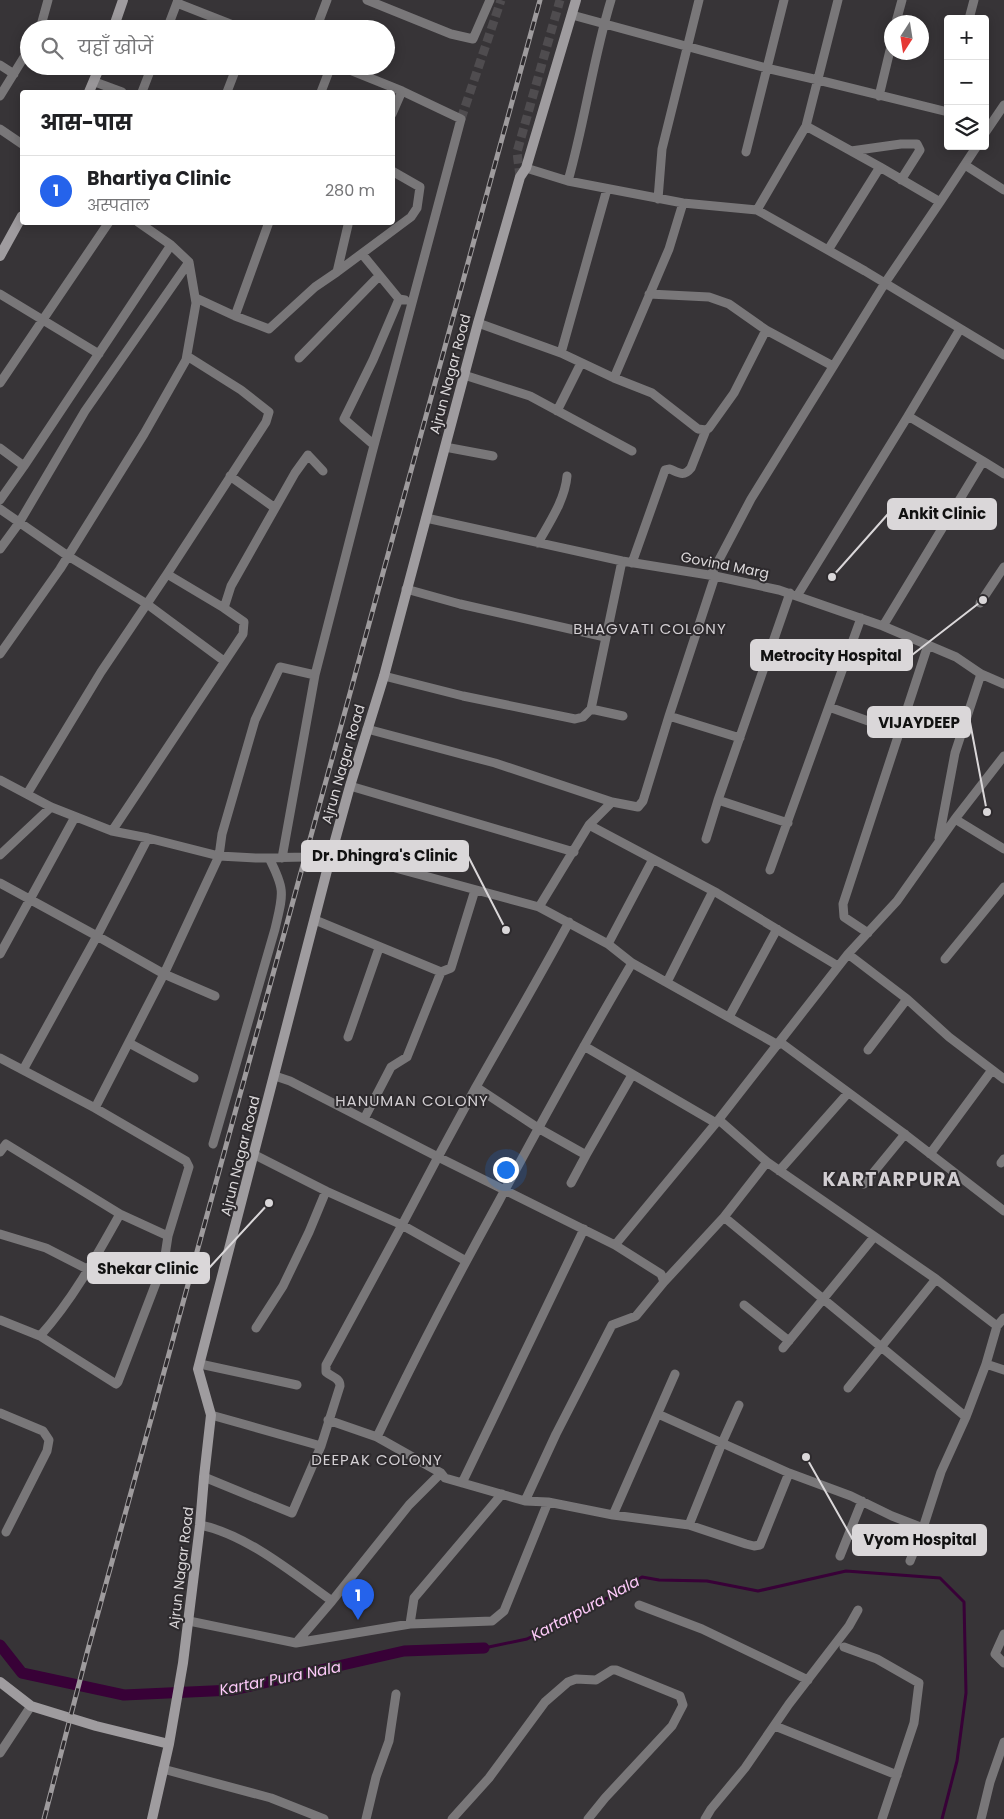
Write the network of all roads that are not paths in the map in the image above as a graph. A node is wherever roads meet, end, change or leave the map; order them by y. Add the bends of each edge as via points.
1 (48, 0) edge
2 (123, 0) edge
3 (327, 0) edge
4 (367, 0) edge
5 (490, 0) edge
6 (576, 0) edge
7 (611, 0) edge
8 (699, 0) edge
9 (784, 0) edge
10 (838, 0) edge
11 (902, 0) edge
12 (974, 0) edge
13 (177, 1) edge
14 (572, 15) junction
15 (898, 15) edge
16 (970, 15) edge
17 (42, 20) edge
18 (116, 20) edge
19 (170, 20) edge
20 (222, 20) edge
21 (319, 20) edge
22 (604, 23) junction
23 (687, 46) junction
24 (888, 60) edge
25 (20, 64) edge
26 (0, 65) edge
27 (766, 68) junction
28 (14, 74) junction
29 (97, 75) edge
30 (150, 75) edge
31 (234, 75) edge
32 (328, 75) edge
33 (362, 75) edge
34 (818, 80) junction
35 (95, 82) junction
36 (90, 90) edge
37 (117, 90) edge
38 (146, 90) edge
39 (228, 90) edge
40 (322, 90) edge
41 (402, 91) junction
42 (0, 96) edge
43 (879, 96) junction
44 (1004, 105) edge
45 (395, 107) edge
46 (944, 109) edge
47 (989, 122) edge
48 (806, 126) junction
49 (0, 129) edge
50 (20, 143) edge
51 (974, 150) edge
52 (851, 151) junction
53 (746, 152) dead end
54 (965, 165) junction
55 (880, 167) junction
56 (526, 168) junction
57 (395, 173) edge
58 (901, 180) junction
59 (568, 181) junction
60 (607, 189) junction
61 (1004, 190) edge
62 (658, 198) junction
63 (940, 202) junction
64 (683, 203) junction
65 (757, 210) junction
66 (20, 220) edge
67 (107, 225) edge
68 (142, 225) edge
69 (268, 225) edge
70 (346, 225) edge
71 (171, 245) junction
72 (828, 250) junction
73 (362, 254) junction
74 (0, 256) edge
75 (189, 262) junction
76 (337, 272) junction
77 (379, 276) junction
78 (885, 284) junction
79 (0, 294) edge
80 (649, 294) junction
81 (196, 298) junction
82 (400, 299) junction
83 (412, 301) junction
84 (235, 316) junction
85 (42, 320) junction
86 (478, 323) junction
87 (960, 329) junction
88 (766, 330) junction
89 (99, 354) junction
90 (561, 354) junction
91 (1004, 355) edge
92 (187, 356) junction
93 (298, 358) dead end
94 (582, 363) junction
95 (833, 366) junction
96 (464, 375) junction
97 (614, 378) junction
98 (0, 382) edge
99 (557, 411) junction
100 (908, 416) junction
101 (706, 430) junction
102 (374, 445) junction
103 (445, 447) junction
104 (0, 448) edge
105 (632, 451) dead end
106 (493, 456) dead end
107 (983, 461) junction
108 (24, 466) junction
109 (323, 471) dead end
110 (1004, 474) edge
111 (230, 476) junction
112 (567, 476) dead end
113 (0, 500) edge
114 (275, 508) junction
115 (0, 509) edge
116 (426, 518) junction
117 (19, 523) junction
118 (538, 543) junction
119 (0, 549) edge
120 (68, 556) junction
121 (622, 561) junction
122 (632, 563) junction
123 (1004, 568) edge
124 (167, 574) junction
125 (713, 575) junction
126 (406, 589) junction
127 (793, 594) junction
128 (980, 602) dead end
129 (147, 604) junction
130 (224, 608) junction
131 (861, 618) junction
132 (883, 626) junction
133 (605, 637) junction
134 (928, 645) junction
135 (0, 654) edge
136 (224, 661) junction
137 (981, 674) junction
138 (315, 675) junction
139 (384, 676) junction
140 (1004, 684) edge
141 (829, 707) junction
142 (591, 708) junction
143 (623, 716) dead end
144 (669, 716) junction
145 (367, 729) junction
146 (899, 732) junction
147 (740, 738) junction
148 (1004, 756) edge
149 (0, 780) edge
150 (350, 786) junction
151 (27, 794) junction
152 (718, 800) junction
153 (612, 802) junction
154 (51, 807) junction
155 (75, 817) junction
156 (955, 819) junction
157 (788, 823) junction
158 (589, 825) junction
159 (112, 831) junction
160 (148, 838) junction
161 (706, 839) dead end
162 (938, 843) junction
163 (1004, 849) edge
164 (574, 852) junction
165 (0, 855) edge
166 (332, 855) junction
167 (219, 856) junction
168 (269, 858) junction
169 (282, 858) junction
170 (653, 859) junction
171 (770, 870) dead end
172 (0, 883) edge
173 (1004, 887) edge
174 (475, 890) junction
175 (713, 891) junction
176 (30, 899) junction
177 (539, 907) junction
178 (315, 920) junction
179 (569, 922) junction
180 (777, 929) junction
181 (868, 933) junction
182 (97, 936) junction
183 (608, 944) junction
184 (379, 948) junction
185 (0, 954) edge
186 (848, 954) junction
187 (945, 959) dead end
188 (632, 963) junction
189 (838, 966) junction
190 (441, 972) junction
191 (164, 974) junction
192 (667, 982) junction
193 (215, 996) dead end
194 (907, 999) junction
195 (729, 1017) junction
196 (348, 1037) dead end
197 (129, 1043) junction
198 (779, 1044) junction
199 (584, 1046) junction
200 (868, 1050) dead end
201 (0, 1058) edge
202 (23, 1070) junction
203 (992, 1070) junction
204 (632, 1075) junction
205 (274, 1076) junction
206 (194, 1078) dead end
207 (1004, 1079) edge
208 (476, 1087) junction
209 (848, 1093) junction
210 (95, 1108) junction
211 (364, 1119) junction
212 (717, 1122) junction
213 (538, 1128) junction
214 (905, 1134) junction
215 (3, 1143) edge
216 (213, 1144) dead end
217 (0, 1152) edge
218 (930, 1154) junction
219 (255, 1155) junction
220 (586, 1155) junction
221 (438, 1157) junction
222 (766, 1162) junction
223 (779, 1171) junction
224 (571, 1183) dead end
225 (864, 1184) dead end
226 (505, 1189) junction
227 (326, 1191) junction
228 (1004, 1211) edge
229 (120, 1214) junction
230 (724, 1217) junction
231 (402, 1225) junction
232 (584, 1229) junction
233 (0, 1234) edge
234 (168, 1236) junction
235 (874, 1237) junction
236 (615, 1245) junction
237 (466, 1261) junction
238 (89, 1270) junction
239 (936, 1279) junction
240 (664, 1282) junction
241 (823, 1300) junction
242 (744, 1305) dead end
243 (1004, 1318) edge
244 (0, 1320) edge
245 (997, 1326) junction
246 (256, 1328) dead end
247 (40, 1336) junction
248 (880, 1348) junction
249 (200, 1364) junction
250 (986, 1364) junction
251 (1004, 1370) edge
252 (675, 1374) dead end
253 (297, 1385) dead end
254 (848, 1388) dead end
255 (740, 1405) dead end
256 (0, 1413) edge
257 (658, 1414) junction
258 (211, 1415) junction
259 (966, 1417) junction
260 (328, 1420) junction
261 (377, 1437) junction
262 (722, 1443) junction
263 (321, 1446) junction
264 (441, 1473) junction
265 (788, 1473) junction
266 (204, 1477) junction
267 (462, 1483) junction
268 (502, 1494) junction
269 (525, 1501) junction
270 (862, 1501) junction
271 (548, 1502) junction
272 (612, 1515) junction
273 (200, 1525) junction
274 (688, 1525) junction
275 (924, 1528) junction
276 (6, 1532) dead end
277 (840, 1556) dead end
278 (910, 1561) dead end
279 (332, 1601) junction
280 (639, 1604) dead end
281 (858, 1610) dead end
282 (188, 1621) junction
283 (410, 1624) junction
284 (1004, 1634) edge
285 (296, 1643) junction
286 (844, 1647) dead end
287 (1004, 1663) edge
288 (808, 1680) junction
289 (0, 1682) edge
290 (396, 1694) dead end
291 (31, 1706) junction
292 (774, 1726) junction
293 (1004, 1742) edge
294 (169, 1744) junction
295 (1, 1746) edge
296 (163, 1769) junction
297 (897, 1775) junction
298 (152, 1819) edge
299 (324, 1819) edge
300 (366, 1819) edge
301 (452, 1819) edge
302 (588, 1819) edge
303 (704, 1819) edge
304 (882, 1819) edge
305 (981, 1819) edge

1 - 17 street
2 - 18 street
3 - 21 street
4 - 5 street via 451,34 473,39
6 - 14 street, Ajrun Nagar Road
7 - 22 street
8 - 23 street
9 - 27 street
10 - 34 street
11 - 15 street
12 - 16 street
13 - 19 street
13 - 20 street
14 - 22 street
14 - 56 street, Ajrun Nagar Road
22 - 23 street
22 - 59 street
23 - 27 street
23 - 62 street via 662,149
24 - 43 street
25 - 28 street
26 - 28 street
27 - 34 street
27 - 53 street
28 - 42 street
29 - 35 street
30 - 38 street
31 - 39 street
32 - 40 street
33 - 41 street
34 - 43 street
34 - 48 street
35 - 36 street
35 - 37 street
41 - 45 street
41 - 83 street via 461,119
43 - 46 street
44 - 47 street
48 - 52 street
48 - 65 street
49 - 50 street
51 - 54 street
52 - 55 street
52 - 58 street via 917,144 920,150
54 - 61 street
54 - 63 street
55 - 58 street
55 - 72 street
56 - 59 street
56 - 86 street, Ajrun Nagar Road via 520,177
57 - 73 street via 420,187 417,208 411,217
58 - 63 street
59 - 60 street
60 - 62 street
60 - 90 street
62 - 64 street
63 - 78 street
64 - 65 street
64 - 80 street via 669,249
65 - 72 street
66 - 74 street
67 - 85 street
68 - 71 street
69 - 84 street
70 - 76 street
71 - 75 street
71 - 89 street
72 - 78 street
73 - 76 street
73 - 77 street
75 - 81 street
75 - 117 street via 85,411
76 - 84 street via 269,330
77 - 82 street
77 - 93 street
78 - 87 street
78 - 95 street
79 - 85 street
80 - 88 street via 709,297 728,304
80 - 97 street
81 - 84 street
81 - 92 street
82 - 83 street
82 - 102 street via 344,419
83 - 102 street
85 - 89 street
85 - 98 street
86 - 90 street
86 - 96 street, Ajrun Nagar Road
87 - 91 street
87 - 100 street
88 - 95 street
88 - 101 street via 734,393
89 - 108 street
90 - 94 street
92 - 111 street via 269,412 266,422
92 - 120 street via 144,434
94 - 97 street
94 - 99 street
95 - 125 street via 751,499
96 - 99 street via 530,396
96 - 103 street, Ajrun Nagar Road
97 - 101 street via 652,393 698,429
99 - 105 street
100 - 107 street
100 - 127 street
101 - 122 street via 687,473 665,470
102 - 138 street
103 - 106 street
103 - 116 street, Ajrun Nagar Road
104 - 108 street
107 - 110 street
107 - 132 street
108 - 113 street
109 - 114 street via 308,456
111 - 114 street
111 - 124 street
112 - 118 street via 566,485
114 - 130 street via 230,586
115 - 117 street
116 - 118 street, Govind Marg
116 - 126 street, Ajrun Nagar Road
117 - 119 street
117 - 120 street
118 - 121 street, Govind Marg
120 - 129 street
120 - 135 street
121 - 122 street, Govind Marg
121 - 133 street
122 - 125 street, Govind Marg
123 - 128 street
124 - 129 street
124 - 130 street
125 - 127 street, Govind Marg
125 - 144 street
126 - 133 street
126 - 139 street, Ajrun Nagar Road
127 - 131 street, Govind Marg
127 - 147 street
129 - 136 street
129 - 151 street via 101,672
130 - 136 street via 244,622 243,634
131 - 132 street, Govind Marg
131 - 141 street
132 - 134 street, Govind Marg
133 - 142 street
134 - 137 street, Govind Marg via 956,657
134 - 146 street
136 - 159 street
137 - 140 street, Govind Marg
137 - 162 street via 955,753
138 - 167 street via 280,667 255,720 222,834
138 - 169 street
139 - 142 street via 574,719 583,717
139 - 145 street, Ajrun Nagar Road
141 - 146 street
141 - 157 street
142 - 143 street
144 - 147 street
144 - 153 street via 643,801 638,807
145 - 150 street, Ajrun Nagar Road
145 - 153 street via 495,763
146 - 181 street via 843,904 844,917
147 - 152 street
148 - 156 street
149 - 151 street
150 - 164 street
150 - 166 street, Ajrun Nagar Road
151 - 154 street
152 - 157 street
152 - 161 street
153 - 158 street
154 - 155 street
154 - 165 street
155 - 159 street
155 - 176 street
156 - 162 street
156 - 163 street
157 - 171 street
158 - 164 street
158 - 170 street
159 - 160 street
160 - 167 street
160 - 182 street
162 - 181 street via 897,900
164 - 177 street
166 - 169 street
166 - 174 street via 366,860
166 - 178 street, Ajrun Nagar Road
167 - 168 street
167 - 191 street
168 - 169 street
168 - 216 street via 279,877 282,897
170 - 175 street
170 - 183 street
172 - 176 street
173 - 187 street
174 - 177 street
174 - 190 street via 451,968
175 - 180 street
175 - 192 street
176 - 182 street
176 - 185 street
177 - 179 street
178 - 184 street
178 - 205 street, Ajrun Nagar Road
179 - 183 street
179 - 208 street
180 - 189 street
180 - 195 street
181 - 186 street
182 - 191 street
182 - 202 street
183 - 188 street
184 - 190 street
184 - 196 street
186 - 189 street
186 - 194 street
188 - 192 street
188 - 199 street
189 - 198 street
190 - 211 street via 407,1057 391,1067
191 - 193 street
191 - 197 street
192 - 195 street
194 - 200 street
194 - 203 street
195 - 198 street
197 - 206 street
197 - 210 street
198 - 209 street
198 - 212 street
199 - 204 street
199 - 213 street
201 - 202 street
202 - 210 street
203 - 207 street
203 - 218 street
204 - 212 street
204 - 220 street
205 - 211 street
205 - 219 street, Ajrun Nagar Road
208 - 213 street
208 - 221 street
209 - 214 street
209 - 223 street
210 - 234 street via 186,1161 189,1166
211 - 221 street
212 - 222 street
212 - 236 street
213 - 220 street
213 - 226 street
214 - 218 street
214 - 225 street
215 - 217 street
215 - 229 street
218 - 228 street
219 - 227 street
219 - 249 street, Ajrun Nagar Road
220 - 224 street
221 - 226 street
221 - 231 street
222 - 223 street
222 - 230 street
223 - 235 street
226 - 232 street
226 - 237 street
227 - 231 street
227 - 246 street via 283,1286
229 - 234 street
229 - 238 street
230 - 240 street
230 - 241 street
231 - 237 street
231 - 260 street via 326,1365 326,1372 340,1382
232 - 236 street
232 - 267 street
233 - 238 street via 46,1248
234 - 247 street via 164,1262 116,1384
235 - 239 street
235 - 241 street
236 - 240 street via 661,1274
237 - 261 street
238 - 247 street
239 - 245 street
239 - 248 street
240 - 269 street via 636,1316 612,1325
241 - 242 street via 786,1344
241 - 248 street
243 - 245 street
244 - 247 street
245 - 250 street
248 - 254 street
248 - 259 street
249 - 253 street
249 - 258 street, Ajrun Nagar Road via 198,1369
250 - 251 street
250 - 259 street
252 - 257 street
255 - 262 street
256 - 276 street via 43,1431 49,1440 47,1451
257 - 262 street
257 - 272 street
258 - 263 street
258 - 266 street, Ajrun Nagar Road
259 - 275 street via 941,1472
260 - 261 street
260 - 263 street
261 - 264 street
262 - 265 street
262 - 274 street
263 - 266 street via 292,1513
264 - 267 street via 445,1478
264 - 279 street via 409,1505
265 - 270 street
265 - 274 street via 760,1545 746,1544
266 - 273 street, Ajrun Nagar Road
267 - 268 street
268 - 269 street
268 - 283 street via 414,1598
269 - 271 street
270 - 275 street
270 - 277 street
271 - 272 street
271 - 283 street via 504,1611 492,1621
272 - 274 street
273 - 279 street via 216,1528 265,1554
273 - 282 street, Ajrun Nagar Road
275 - 278 street
279 - 285 street
280 - 288 street via 702,1628
281 - 288 street
282 - 285 street
282 - 294 street, Ajrun Nagar Road
283 - 285 street
284 - 287 street via 996,1654
286 - 297 street via 877,1659 919,1683 914,1723
288 - 292 street
289 - 291 street
290 - 300 street via 389,1741
291 - 294 street
291 - 295 street
292 - 297 street
292 - 303 street
293 - 305 street
294 - 296 street, Ajrun Nagar Road
296 - 298 street, Ajrun Nagar Road
296 - 299 street via 271,1798
297 - 304 street
301 - 302 street via 489,1778 545,1702 568,1682 596,1680 616,1670 680,1696 683,1705 672,1726

